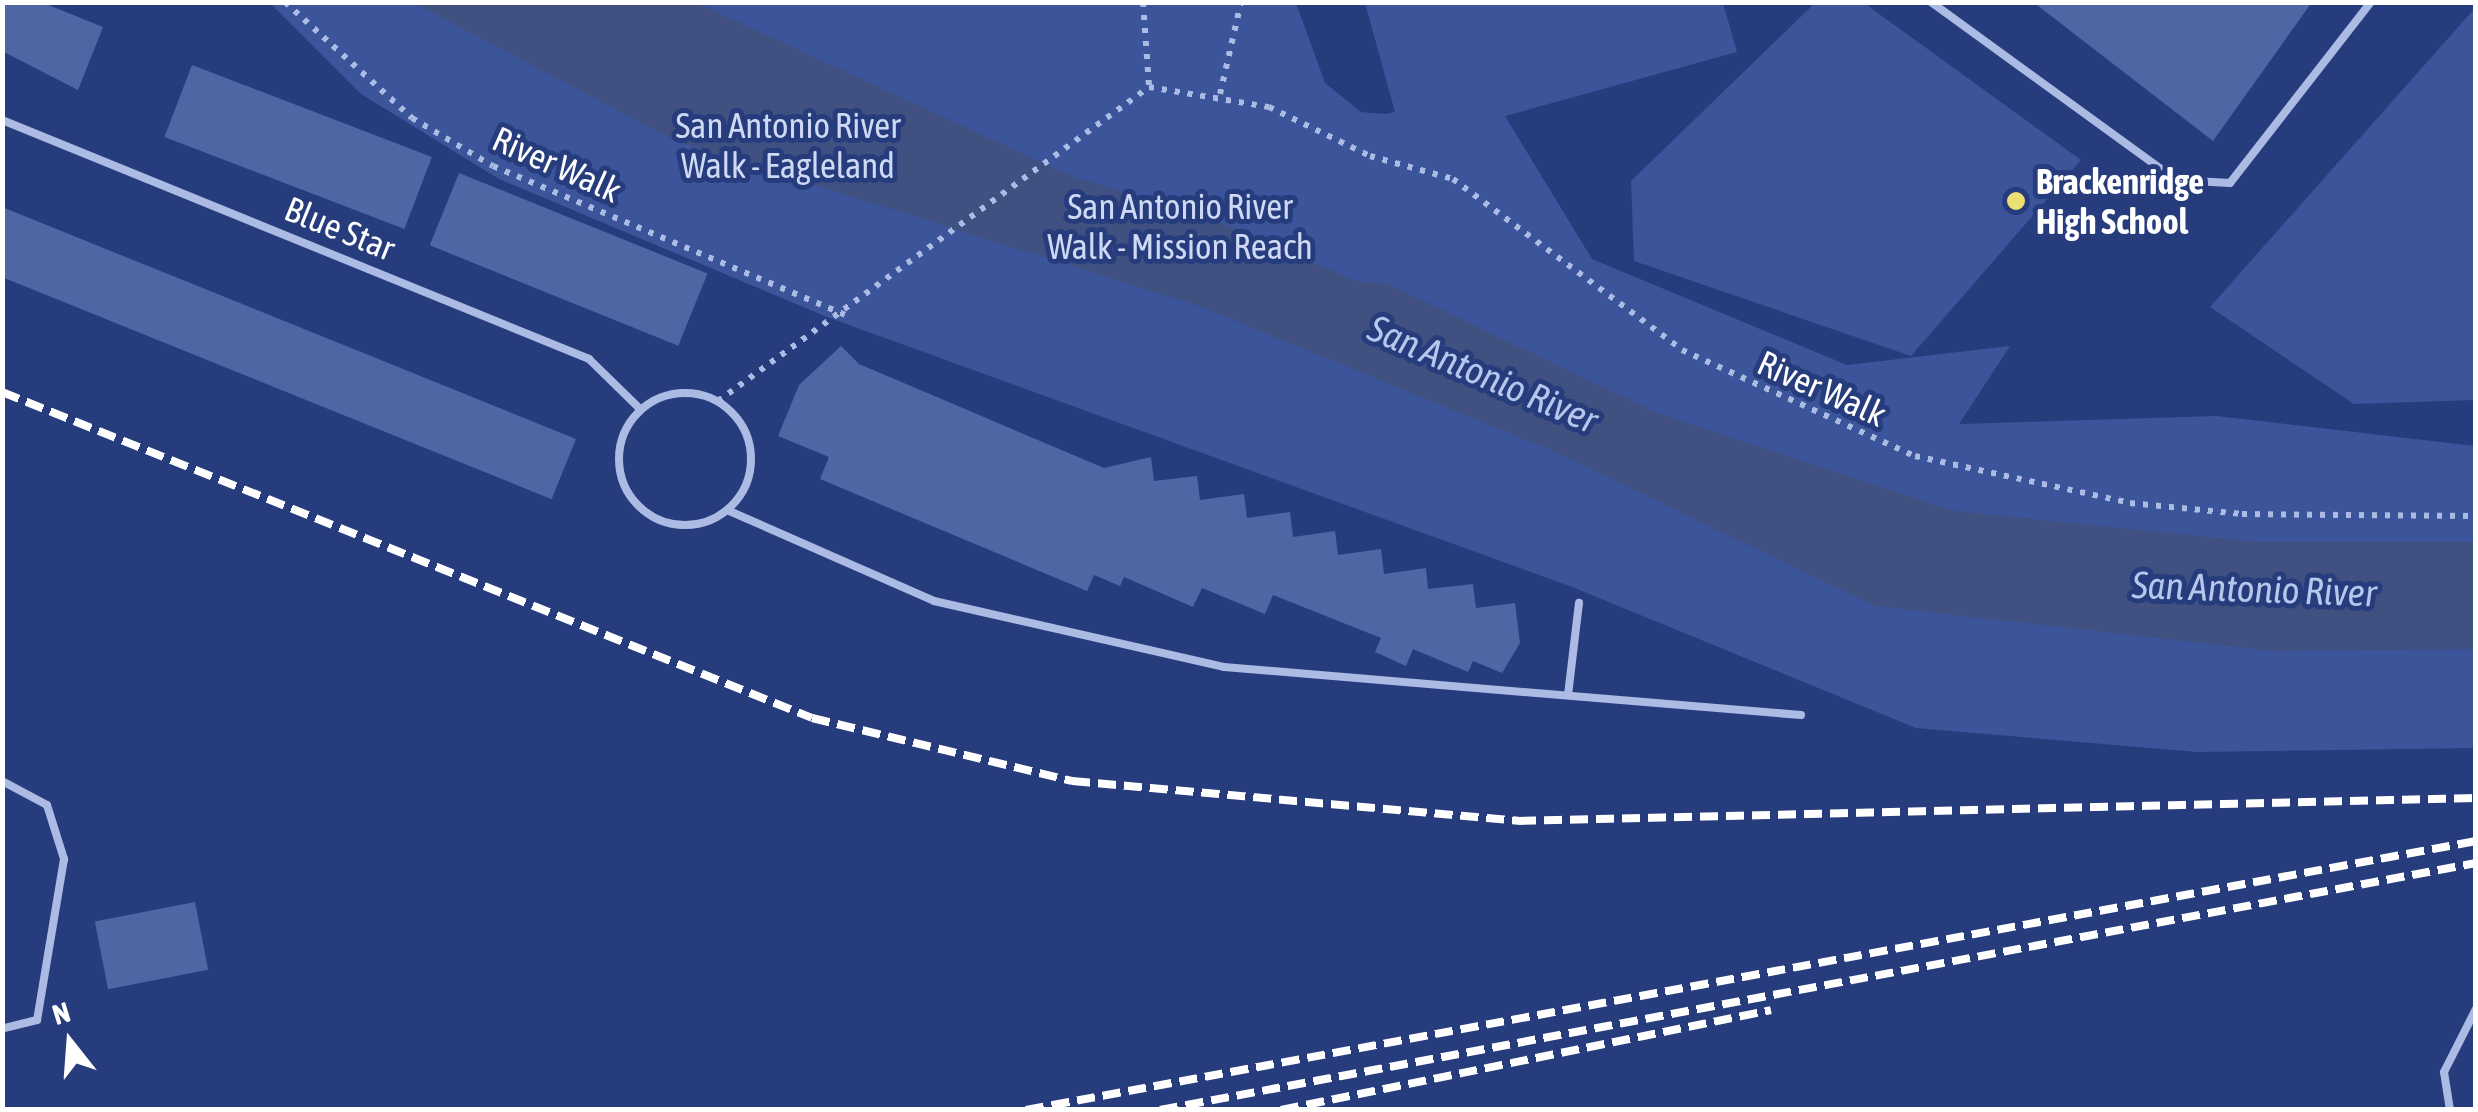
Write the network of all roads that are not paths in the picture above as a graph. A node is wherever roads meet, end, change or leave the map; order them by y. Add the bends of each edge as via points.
1 (1932, 2) edge
2 (2372, 2) edge
3 (2, 120) edge
4 (640, 409) junction
5 (727, 510) junction
6 (1579, 604) dead end
7 (1568, 695) junction
8 (1801, 715) dead end
9 (2, 781) edge
10 (2476, 1009) edge
11 (2, 1029) edge
12 (2450, 1110) edge

1 - 2 lane via 2176,180 2230,183
3 - 4 lane, Blue Star via 589,358
4 - 5 lane via 618,454 634,502 678,525
4 - 5 lane via 670,394 718,401 741,423 752,453 746,485
5 - 7 lane via 934,601 1224,667
6 - 7 lane
7 - 8 lane
9 - 11 lane via 47,805 64,859 37,1020
10 - 12 lane via 2444,1072

